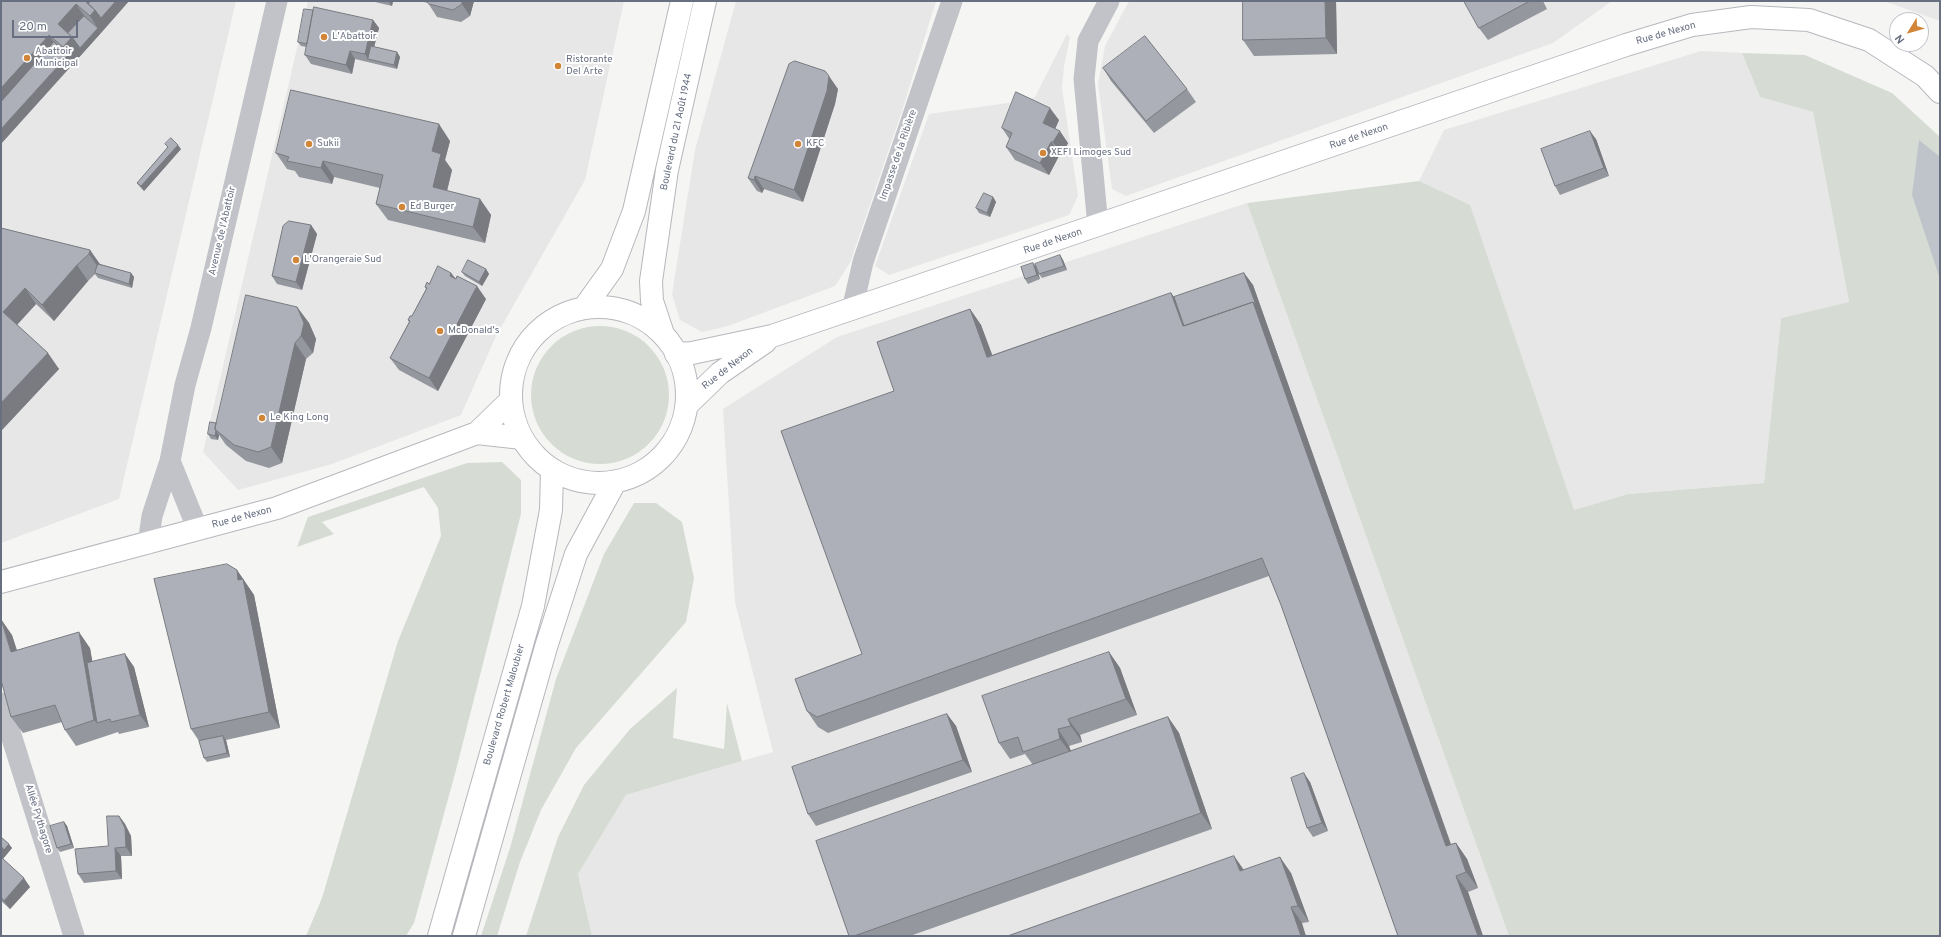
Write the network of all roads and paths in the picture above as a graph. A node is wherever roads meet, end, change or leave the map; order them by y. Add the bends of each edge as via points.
1 (277, 1) edge
2 (682, 1) edge
3 (705, 1) edge
4 (952, 1) edge
5 (1109, 1) edge
6 (1940, 92) edge
7 (1098, 226) junction
8 (584, 308) junction
9 (852, 310) junction
10 (663, 334) junction
11 (772, 336) junction
12 (676, 354) junction
13 (511, 400) junction
14 (687, 404) junction
15 (477, 433) junction
16 (522, 438) junction
17 (170, 461) junction
18 (552, 470) junction
19 (615, 482) junction
20 (198, 530) junction
21 (148, 544) junction
22 (1, 582) edge
23 (1, 703) edge
24 (74, 936) edge
25 (439, 936) edge
26 (464, 936) edge

1 - 17 street, Avenue de l'Abattoir via 200,328 184,385
2 - 8 main road via 634,211 612,269
3 - 10 main road, Boulevard du 21 Août 1944 via 667,170 651,281 652,301
4 - 9 street, Impasse de la Ribière via 864,262
5 - 7 street via 1088,41 1084,79
6 - 7 main road, Rue de Nexon via 1925,76 1869,40 1809,20 1750,17 1692,25 1626,45
7 - 9 main road, Rue de Nexon
8 - 10 main road via 614,308 642,318
8 - 13 main road via 560,316 538,331 522,351 513,375
9 - 11 main road, Rue de Nexon
10 - 12 main road
11 - 12 main road, Rue de Nexon via 692,354
11 - 14 main road, Rue de Nexon via 720,373
12 - 14 main road via 686,380
13 - 15 main road, Rue de Nexon
13 - 16 main road via 514,420
14 - 19 main road via 682,424 673,443 660,459 639,474
15 - 16 main road, Rue de Nexon
15 - 20 main road, Rue de Nexon via 277,508
16 - 18 main road via 535,456
17 - 20 street
17 - 21 street, Avenue de l'Abattoir via 152,516
18 - 19 main road via 572,479 593,484
18 - 25 main road, Boulevard Robert Maloubier via 551,510 533,606
19 - 26 main road via 576,554 546,647
20 - 21 main road, Rue de Nexon
21 - 22 main road, Rue de Nexon
23 - 24 street, Allée Pythagore

